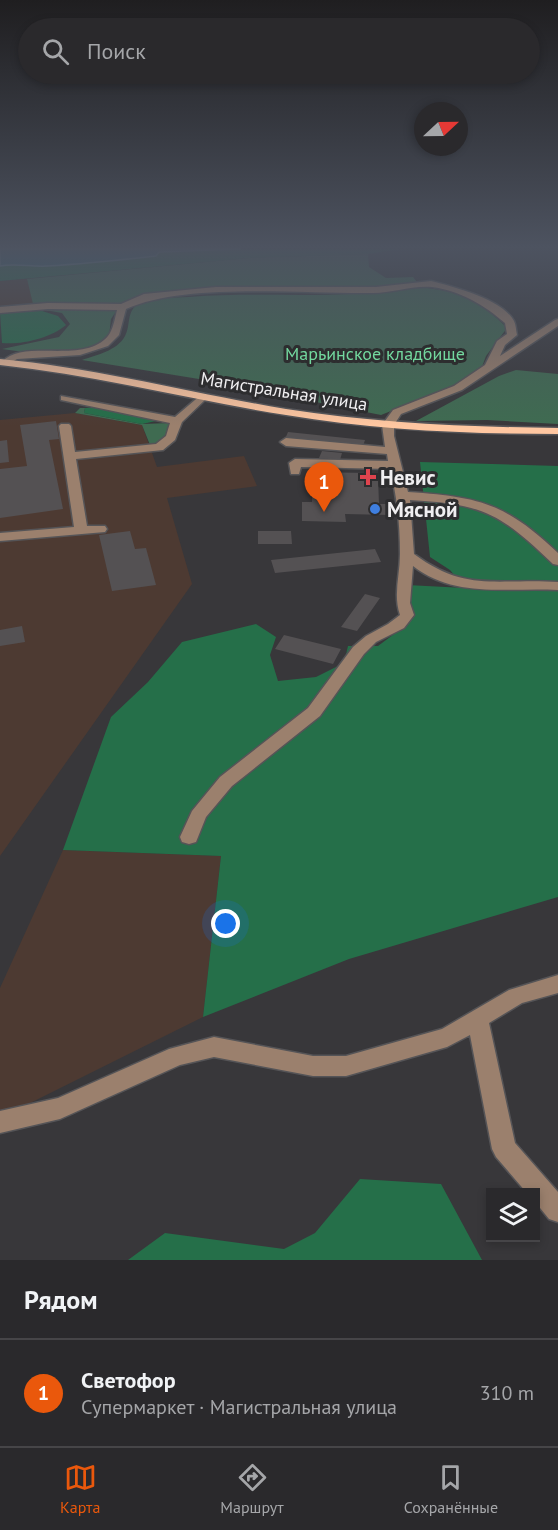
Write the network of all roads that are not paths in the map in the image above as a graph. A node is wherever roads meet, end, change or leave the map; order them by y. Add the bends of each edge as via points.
1 (123, 307) edge
2 (26, 308) edge
3 (492, 308) edge
4 (0, 310) edge
5 (558, 322) edge
6 (3, 362) edge
7 (486, 369) junction
8 (202, 397) junction
9 (65, 398) dead end
10 (177, 421) junction
11 (388, 425) junction
12 (65, 426) dead end
13 (558, 431) edge
14 (286, 442) dead end
15 (392, 451) junction
16 (69, 456) junction
17 (395, 465) junction
18 (295, 471) dead end
19 (403, 496) junction
20 (100, 529) dead end
21 (81, 531) junction
22 (0, 537) edge
23 (407, 555) junction
24 (558, 561) edge
25 (558, 586) edge
26 (189, 837) dead end
27 (558, 984) edge
28 (478, 1021) junction
29 (0, 1122) edge
30 (558, 1210) edge

1 - 6 street via 116,331 107,342 79,352 14,356
2 - 4 street
3 - 7 street via 512,325 512,335 501,343
5 - 7 street
6 - 8 main road, Магистральная улица
7 - 11 street via 458,388 398,412
8 - 10 street
8 - 11 main road, Магистральная улица
9 - 10 street
10 - 16 street via 171,438 159,447
11 - 13 main road, Магистральная улица
11 - 15 street
12 - 16 street
14 - 15 street
15 - 17 street
16 - 21 street
17 - 18 street via 295,463
17 - 19 street
19 - 23 street
19 - 24 street via 473,504 506,516
20 - 21 street
21 - 22 street
23 - 25 street via 425,570 471,587
23 - 26 street via 403,623 367,641 314,712 232,774 194,821
27 - 28 street via 516,996
28 - 29 street via 447,1037 346,1066 313,1066 213,1047 177,1056 60,1108
28 - 30 street via 504,1149

